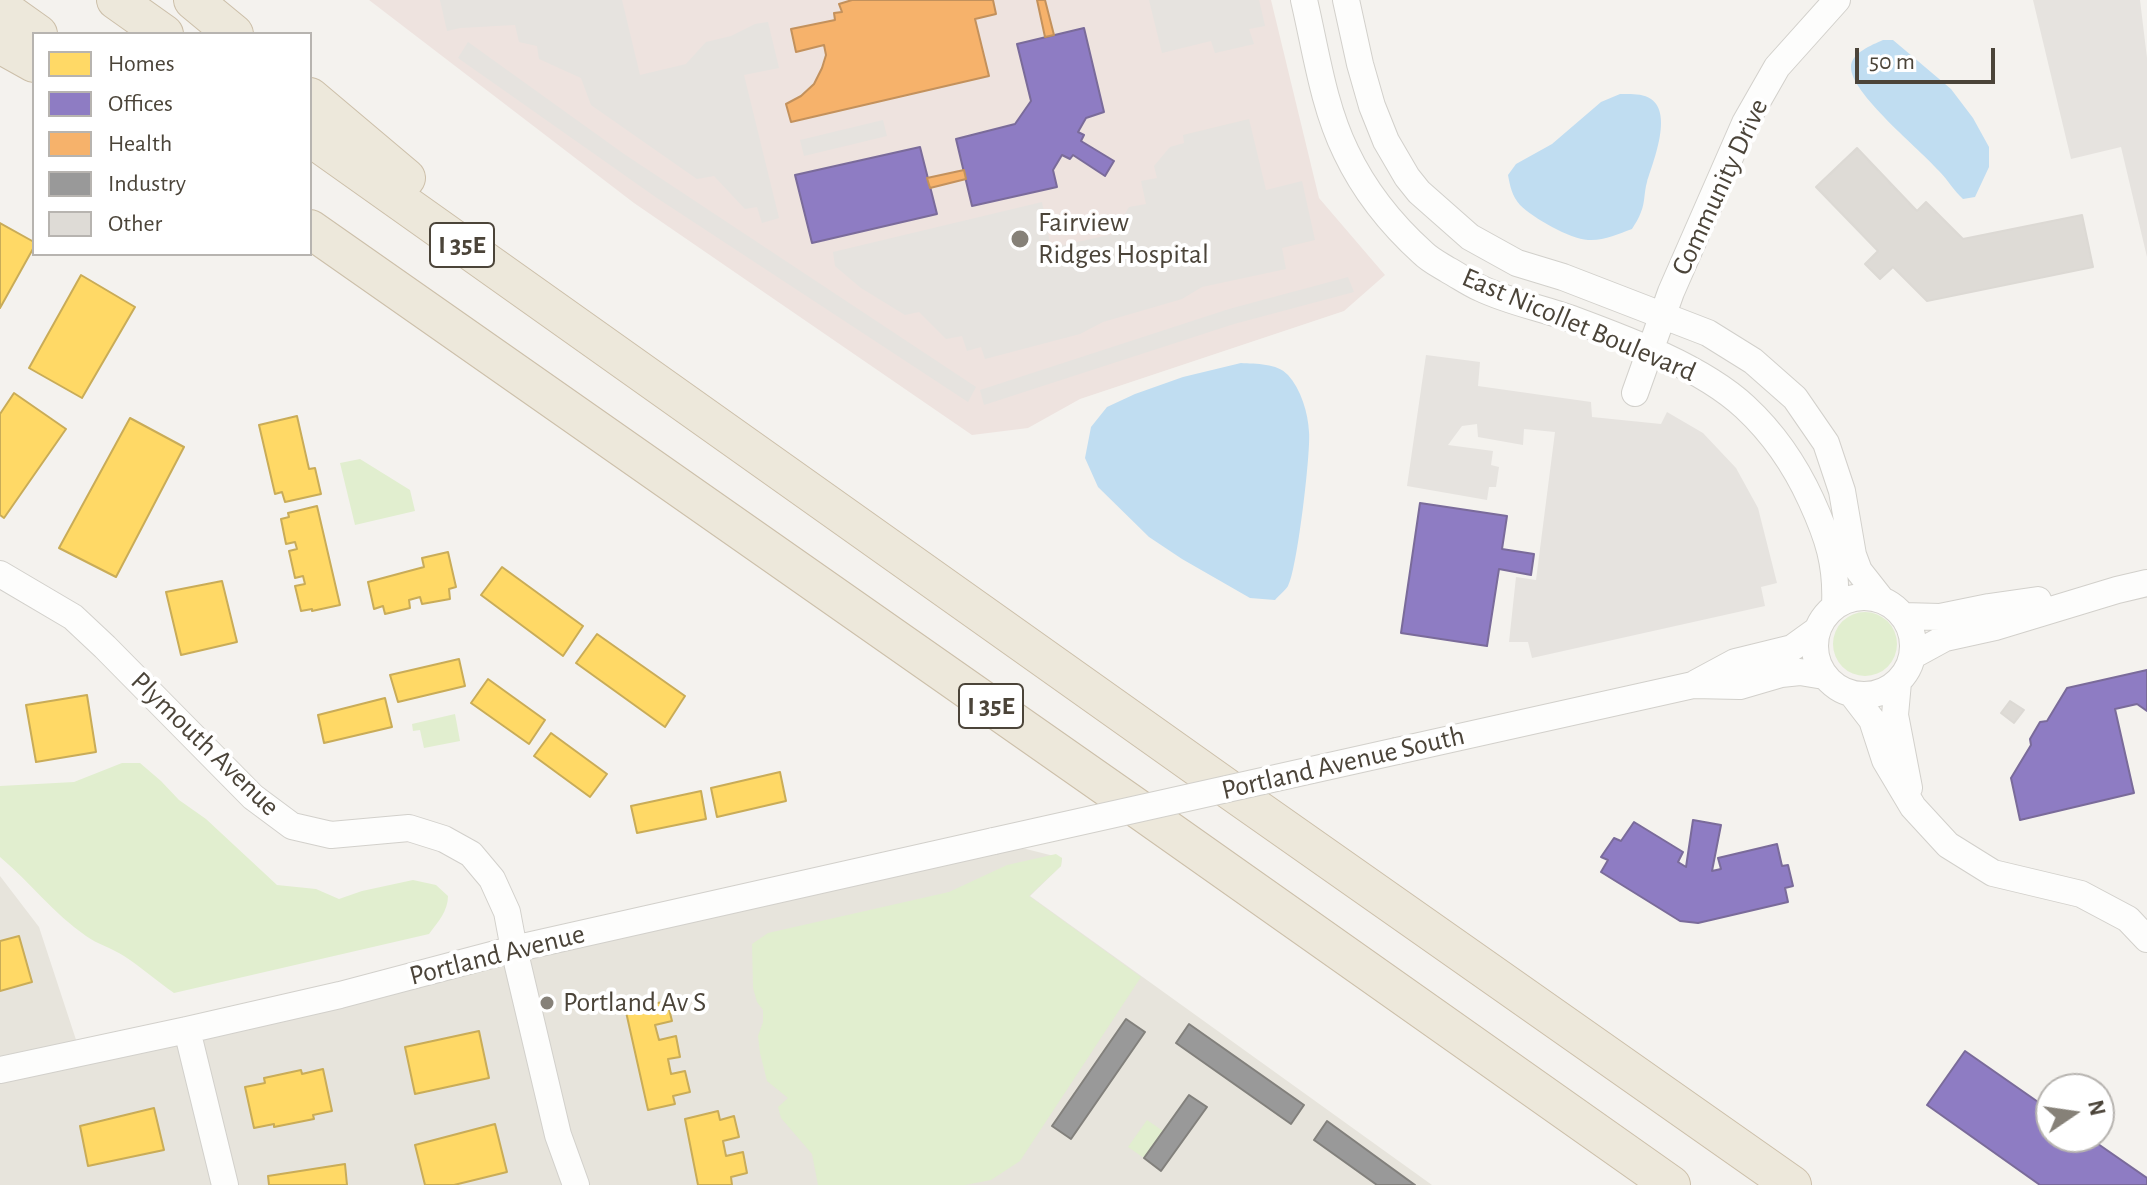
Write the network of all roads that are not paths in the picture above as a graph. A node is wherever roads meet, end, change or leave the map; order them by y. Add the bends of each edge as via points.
1 (116, 0) edge
2 (193, 0) edge
3 (1304, 0) edge
4 (1346, 0) edge
5 (1837, 0) edge
6 (0, 7) edge
7 (35, 32) edge
8 (161, 32) edge
9 (232, 32) edge
10 (0, 44) edge
11 (32, 62) edge
12 (312, 99) edge
13 (312, 138) edge
14 (312, 230) edge
15 (1662, 315) junction
16 (1650, 349) junction
17 (613, 352) junction
18 (1635, 393) dead end
19 (0, 574) edge
20 (2147, 583) edge
21 (2117, 590) junction
22 (1881, 599) junction
23 (1835, 605) junction
24 (1903, 616) junction
25 (1817, 630) junction
26 (1912, 656) junction
27 (1824, 676) junction
28 (1898, 682) junction
29 (1693, 685) junction
30 (1852, 694) junction
31 (1913, 807) junction
32 (994, 841) joint
33 (2147, 939) edge
34 (514, 949) junction
35 (187, 1030) junction
36 (0, 1070) edge
37 (225, 1185) edge
38 (576, 1185) edge
39 (1671, 1185) edge
40 (1792, 1185) edge

1 - 8 highway
2 - 9 highway
3 - 16 street, East Nicollet Boulevard via 1329,109 1346,152 1367,189 1425,256 1480,288
4 - 15 street, East Nicollet Boulevard via 1376,117 1419,192 1470,237 1517,263
5 - 15 street, Community Drive via 1777,67 1745,123
6 - 7 highway
10 - 11 highway
12 - 17 highway
13 - 17 highway, I 35E
14 - 39 highway, I 35E
15 - 16 street, Community Drive
15 - 22 street, East Nicollet Boulevard via 1708,333 1753,361 1795,398 1826,443 1842,491 1853,555
16 - 18 street, Community Drive
16 - 23 street, East Nicollet Boulevard via 1743,405 1777,441 1824,530 1833,559
17 - 40 highway, I 35E
19 - 34 street, Plymouth Avenue via 73,617 253,797 292,826 331,835 409,828 471,854 492,879 507,912
20 - 21 street
21 - 24 street via 1940,617
21 - 26 street via 1945,638
22 - 23 street via 1849,598
22 - 24 street
23 - 25 street
24 - 26 street via 1910,628
25 - 27 street via 1815,654
25 - 29 street, Portland Avenue South via 1792,648 1735,662
26 - 28 street
27 - 29 street, Portland Avenue South via 1800,672 1740,686
27 - 30 street
28 - 30 street via 1876,694
28 - 31 street via 1895,715
29 - 32 street, Portland Avenue South, bridge
30 - 31 street via 1872,720 1885,760
31 - 33 street via 1948,845 1993,873 2081,894 2128,919
32 - 34 street, Portland Avenue
34 - 35 street, Portland Avenue
34 - 38 street, Plymouth Avenue via 558,1135
35 - 36 street, Portland Avenue
35 - 37 street

